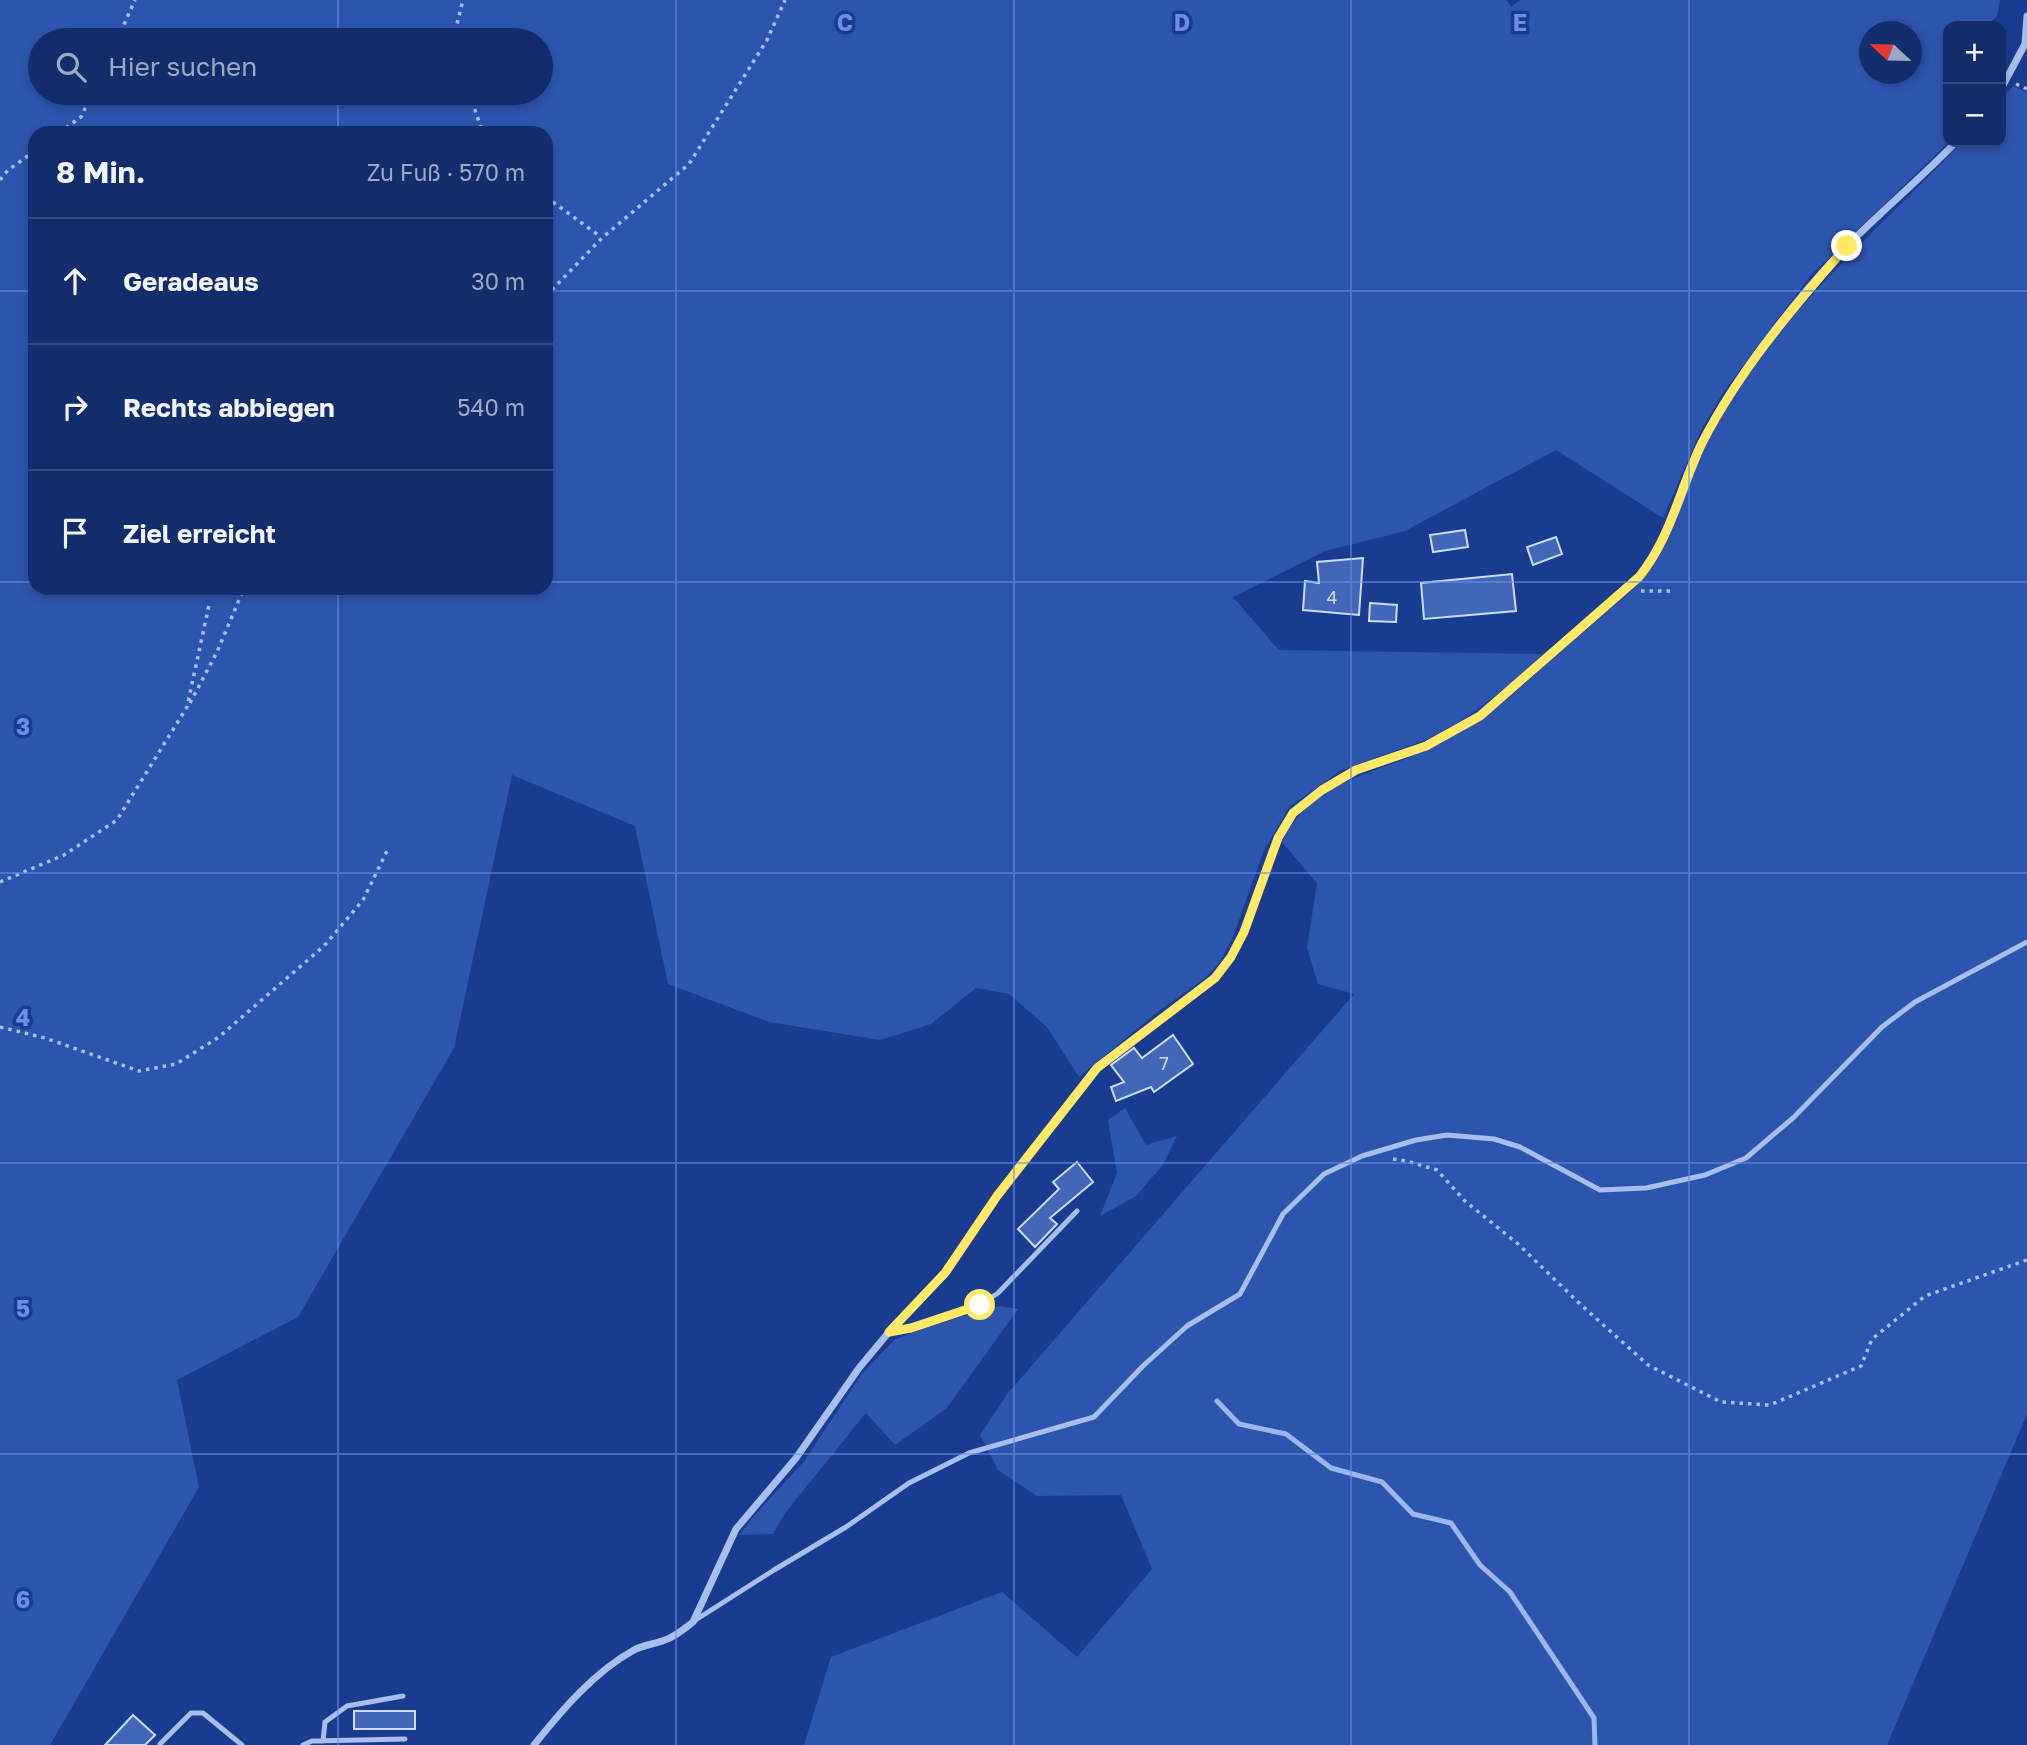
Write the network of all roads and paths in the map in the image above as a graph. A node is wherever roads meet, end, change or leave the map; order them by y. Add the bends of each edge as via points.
1 (135, 0) edge
2 (463, 0) edge
3 (785, 0) edge
4 (2027, 16) edge
5 (122, 28) edge
6 (456, 28) edge
7 (2004, 84) edge
8 (86, 105) edge
9 (473, 105) edge
10 (69, 126) edge
11 (481, 126) edge
12 (1951, 147) edge
13 (28, 156) edge
14 (0, 180) edge
15 (553, 202) edge
16 (602, 238) junction
17 (553, 289) edge
18 (1625, 590) junction
19 (1674, 591) dead end
20 (241, 595) edge
21 (209, 605) dead end
22 (187, 708) junction
23 (387, 851) dead end
24 (0, 882) edge
25 (2027, 942) edge
26 (0, 1027) edge
27 (1362, 1156) junction
28 (1077, 1211) dead end
29 (2027, 1260) edge
30 (889, 1332) junction
31 (693, 1622) junction
32 (403, 1696) dead end
33 (405, 1740) dead end
34 (323, 1741) junction
35 (160, 1744) edge
36 (243, 1745) edge
37 (303, 1745) edge
38 (534, 1745) edge

1 - 5 path
2 - 6 path
3 - 16 path via 767,40 689,164
4 - 7 street via 2025,44
8 - 10 path via 81,117
9 - 11 path
12 - 18 street via 1847,246 1744,373 1700,446 1653,560
13 - 14 path
15 - 16 path
16 - 17 path
18 - 19 path
18 - 30 street via 1480,716 1426,746 1356,770 1293,813 1278,838 1240,940 1215,978 1097,1068 997,1196 945,1273
20 - 22 path
21 - 22 path
22 - 24 path via 117,820 64,855
23 - 26 path via 363,900 324,946 219,1037 176,1065 139,1071
25 - 27 lane via 1915,1002 1882,1027 1802,1109 1746,1158 1705,1175 1646,1188 1600,1190 1520,1147 1494,1139 1447,1135
27 - 29 path via 1437,1170 1465,1201 1648,1365 1721,1402 1770,1405 1861,1366 1872,1339 1925,1296
27 - 31 lane via 1324,1174 1283,1214 1240,1294 1187,1326 1094,1416 969,1453 909,1483
28 - 30 lane via 998,1293 980,1305
30 - 31 street via 736,1530
31 - 38 street via 608,1667
32 - 34 lane via 347,1706 326,1722
33 - 34 lane
34 - 37 lane
35 - 36 lane via 191,1713 203,1713

